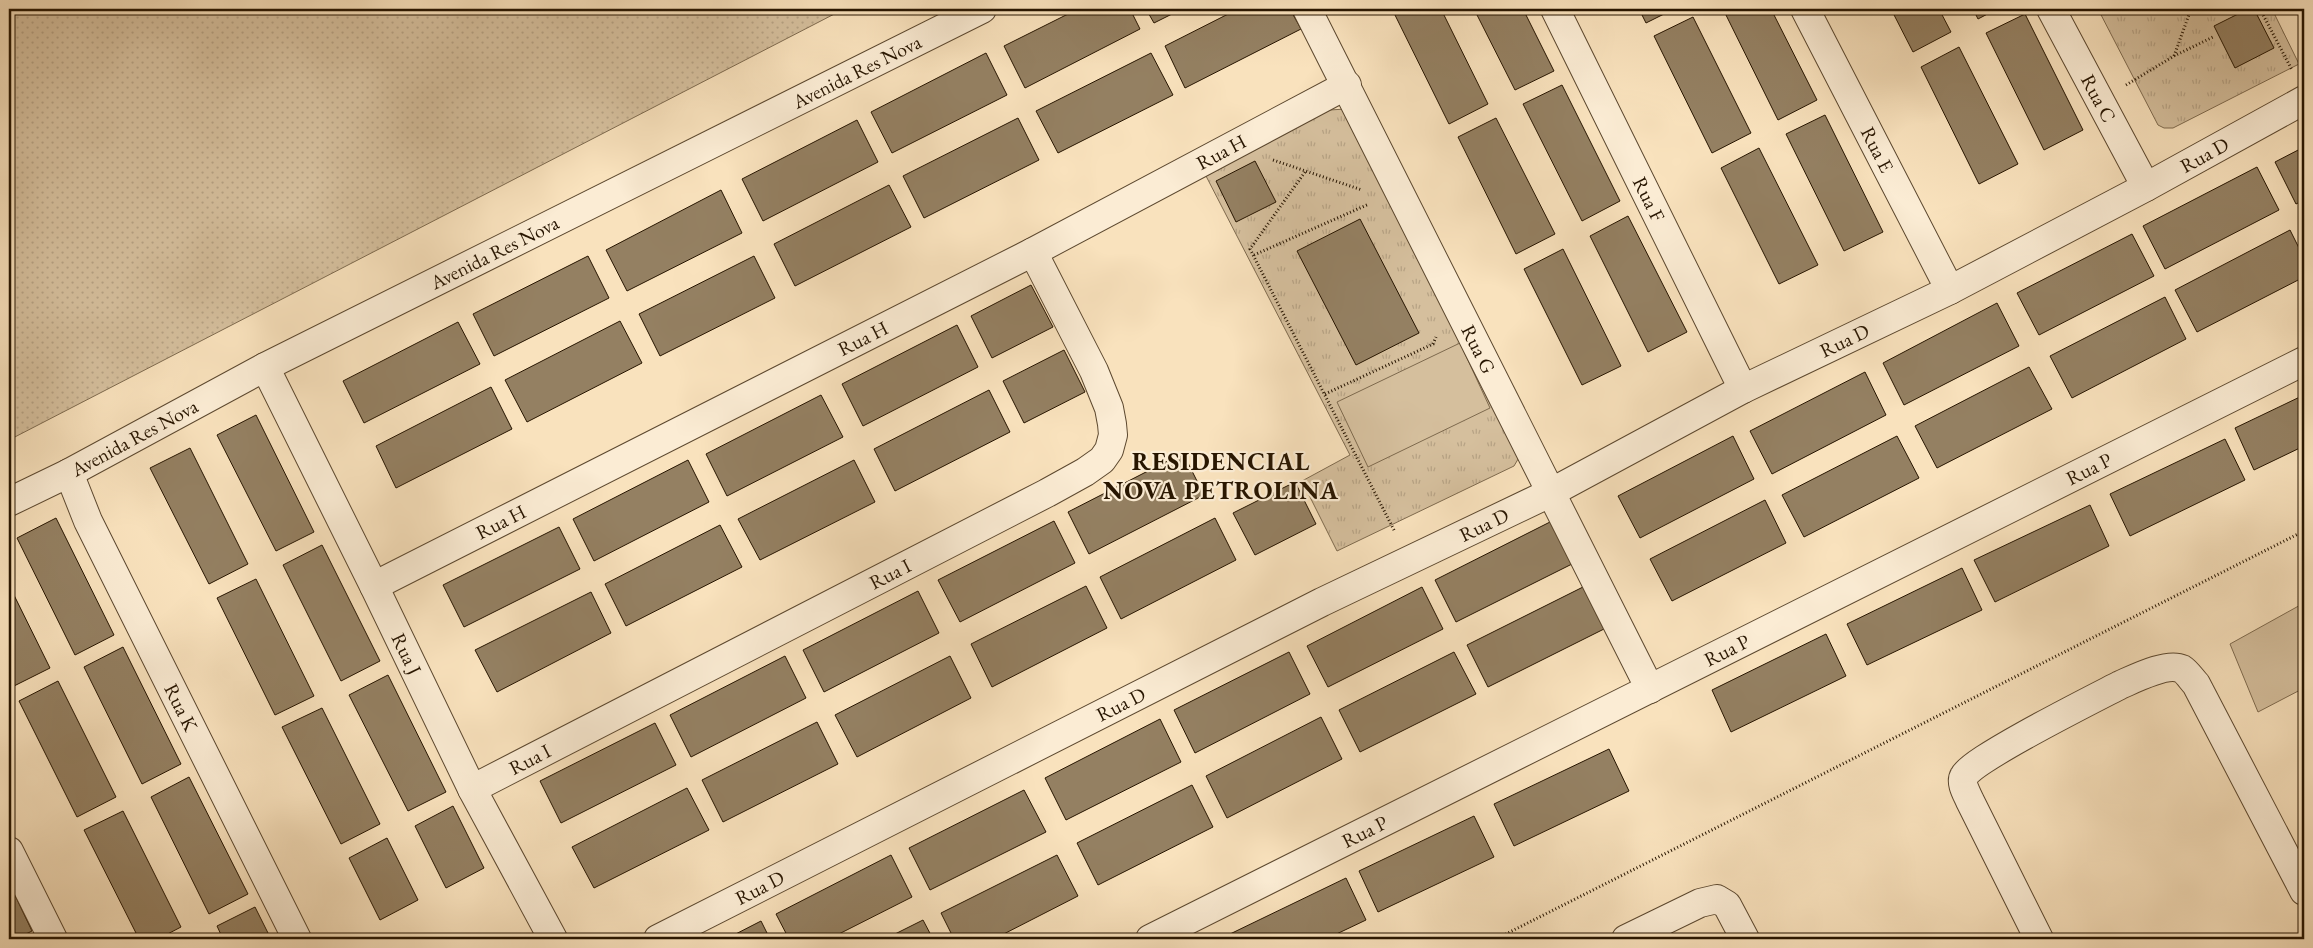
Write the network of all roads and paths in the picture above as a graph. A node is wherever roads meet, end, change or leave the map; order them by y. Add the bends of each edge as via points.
1 (982, 9) edge
2 (1307, 9) edge
3 (1555, 9) edge
4 (1805, 9) edge
5 (2051, 9) edge
6 (2191, 9) edge
7 (2260, 9) edge
8 (2213, 37) dead end
9 (2174, 56) junction
10 (1347, 85) junction
11 (2300, 88) edge
12 (2099, 100) junction
13 (1232, 146) junction
14 (1388, 168) junction
15 (1305, 172) junction
16 (2146, 187) junction
17 (1366, 192) dead end
18 (1033, 252) junction
19 (1254, 255) junction
20 (1950, 290) junction
21 (1435, 333) dead end
22 (2304, 361) edge
23 (265, 367) junction
24 (1743, 389) junction
25 (1325, 394) junction
26 (68, 473) junction
27 (1550, 493) junction
28 (9, 502) edge
29 (2304, 531) edge
30 (1409, 560) junction
31 (374, 586) junction
32 (1650, 689) junction
33 (472, 789) junction
34 (9, 851) edge
35 (2304, 891) edge
36 (53, 939) edge
37 (297, 939) edge
38 (552, 939) edge
39 (658, 939) edge
40 (1150, 939) edge
41 (1496, 939) edge
42 (1626, 939) edge
43 (1745, 939) edge
44 (2039, 939) edge

1 - 23 street, Avenida Res Nova
2 - 10 street, Rua G
3 - 24 street, Rua F
4 - 20 street, Rua E
5 - 12 street, Rua C
6 - 9 path
7 - 11 path
8 - 9 path
9 - 12 path
10 - 13 street, Rua H
10 - 14 street, Rua G
11 - 16 street, Rua D
12 - 16 street, Rua C
13 - 15 path
13 - 18 street, Rua H
14 - 19 path via 1383,197
14 - 27 street, Rua G
15 - 17 path
15 - 19 path via 1251,245
16 - 20 street, Rua D
18 - 31 street, Rua H
18 - 33 street, Rua I via 1094,371 1109,408 1112,435 1109,450 1102,460 1047,493
19 - 25 path
20 - 24 street, Rua D
21 - 25 path via 1433,344
22 - 32 street, Rua P
23 - 26 street, Avenida Res Nova
23 - 31 street, Rua J
24 - 27 street, Rua D
25 - 30 path
26 - 28 street, Avenida Res Nova
26 - 37 street, Rua K via 88,520
27 - 30 street, Rua D
27 - 32 street, Rua G
29 - 41 path
30 - 39 street, Rua D
31 - 33 street, Rua J
32 - 40 street, Rua P
33 - 38 street, Rua J
34 - 36 street
35 - 44 street via 2196,684 2183,670 2169,668 2120,685 2019,738 1964,775 1963,782 1970,801
42 - 43 street via 1717,899 1727,905

